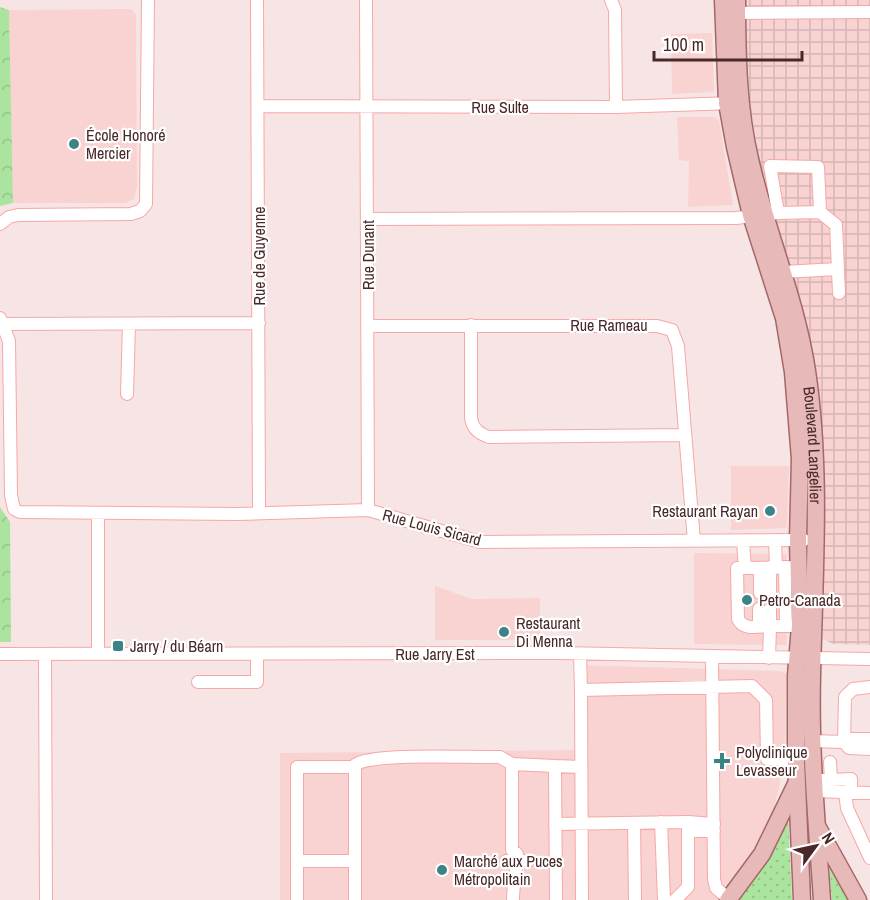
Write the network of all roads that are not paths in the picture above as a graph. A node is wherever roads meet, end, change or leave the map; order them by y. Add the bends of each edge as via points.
1 (148, 0) edge
2 (257, 0) edge
3 (366, 0) edge
4 (611, 0) edge
5 (730, 6) edge
6 (870, 12) edge
7 (734, 103) junction
8 (258, 106) junction
9 (616, 106) junction
10 (367, 107) junction
11 (820, 212) junction
12 (764, 214) junction
13 (368, 219) junction
14 (0, 224) edge
15 (838, 269) junction
16 (783, 272) junction
17 (839, 293) dead end
18 (1, 321) edge
19 (259, 323) junction
20 (129, 324) junction
21 (471, 325) junction
22 (368, 326) junction
23 (127, 394) dead end
24 (685, 435) junction
25 (368, 510) junction
26 (259, 513) junction
27 (98, 514) junction
28 (806, 540) junction
29 (694, 541) junction
30 (743, 541) junction
31 (774, 541) junction
32 (778, 567) junction
33 (746, 568) junction
34 (765, 593) dead end
35 (765, 609) dead end
36 (765, 626) junction
37 (793, 626) junction
38 (0, 654) edge
39 (45, 654) junction
40 (98, 654) junction
41 (257, 654) junction
42 (580, 654) junction
43 (712, 657) junction
44 (769, 658) junction
45 (805, 659) junction
46 (870, 659) edge
47 (198, 682) dead end
48 (870, 687) edge
49 (712, 689) junction
50 (581, 690) junction
51 (870, 739) edge
52 (844, 740) junction
53 (811, 741) junction
54 (870, 749) edge
55 (796, 761) junction
56 (830, 762) dead end
57 (512, 764) junction
58 (555, 766) junction
59 (355, 767) junction
60 (581, 767) junction
61 (831, 780) junction
62 (796, 783) junction
63 (814, 785) junction
64 (848, 792) junction
65 (870, 793) edge
66 (661, 822) junction
67 (634, 823) junction
68 (555, 824) junction
69 (581, 824) junction
70 (817, 826) junction
71 (688, 827) junction
72 (714, 828) junction
73 (870, 858) edge
74 (297, 861) junction
75 (355, 861) junction
76 (728, 899) edge
77 (46, 900) edge
78 (297, 900) edge
79 (355, 900) edge
80 (513, 900) edge
81 (556, 900) edge
82 (582, 900) edge
83 (635, 900) edge
84 (664, 900) edge
85 (675, 900) edge
86 (802, 900) edge
87 (822, 900) edge
88 (858, 900) edge

1 - 14 street via 146,204 131,214 18,215
2 - 8 street, Rue de Guyenne
3 - 10 street, Rue Dunant
4 - 9 street via 615,10
5 - 6 street
5 - 7 main road, Boulevard Langelier
7 - 9 street, Rue Sulte
7 - 12 main road, Boulevard Langelier
8 - 10 street, Rue Sulte
8 - 19 street, Rue de Guyenne
9 - 10 street, Rue Sulte
10 - 13 street, Rue Dunant
11 - 12 street
11 - 12 street via 818,167 770,166
11 - 15 street via 836,225
12 - 13 street via 736,218
12 - 16 main road, Boulevard Langelier
12 - 28 main road, Boulevard Langelier via 793,372
13 - 22 street, Rue Dunant
15 - 16 street
15 - 17 street
16 - 28 main road, Boulevard Langelier via 807,371 814,445
18 - 20 street
18 - 27 street, Rue Louis Sicard via 9,341 14,509 27,514
19 - 20 street
19 - 26 street, Rue de Guyenne
20 - 23 street
21 - 22 street, Rue Rameau
21 - 24 street, Rue Rameau via 665,326 672,330 678,346
21 - 24 street via 471,418 482,434
22 - 25 street, Rue Dunant
24 - 29 street, Rue Rameau
25 - 26 street, Rue Louis Sicard
25 - 29 street, Rue Louis Sicard via 480,543
26 - 27 street, Rue Louis Sicard
27 - 40 street
28 - 31 street, Rue Louis Sicard
28 - 32 main road, Boulevard Langelier
28 - 45 main road, Boulevard Langelier
29 - 30 street, Rue Louis Sicard
30 - 31 street, Rue Louis Sicard
30 - 33 street
31 - 32 street
32 - 33 street
32 - 34 street
32 - 37 main road, Boulevard Langelier
33 - 36 street via 737,568 738,619 745,627
35 - 36 street
36 - 37 street
36 - 44 street
37 - 45 main road, Boulevard Langelier
38 - 39 street, Rue Jarry Est
39 - 40 street, Rue Jarry Est
39 - 77 street
40 - 41 street, Rue Jarry Est
41 - 42 street, Rue Jarry Est
41 - 47 street via 257,682
42 - 43 street, Rue Jarry Est
42 - 50 street
43 - 44 street, Rue Jarry Est
43 - 49 street
44 - 45 street, Rue Jarry Est
45 - 46 street, Rue Jarry Est
45 - 53 main road, Boulevard Langelier
45 - 55 main road, Boulevard Langelier
48 - 52 street via 853,689 845,697
49 - 50 street
49 - 55 street via 752,686 766,700 767,759
49 - 72 street
50 - 60 street
51 - 52 street
52 - 53 street
52 - 54 street via 849,748
53 - 63 main road, Boulevard Langelier
55 - 62 main road, Boulevard Langelier
56 - 61 street
57 - 58 street
57 - 59 street via 500,758 382,758 365,760
57 - 80 street via 512,850 518,854
58 - 60 street
58 - 68 street
59 - 74 street via 297,767
59 - 75 street
60 - 69 street
61 - 63 street
61 - 64 street via 851,779
62 - 76 main road via 762,854
62 - 86 main road, Boulevard Langelier
63 - 64 street
63 - 70 main road, Boulevard Langelier
64 - 65 street
64 - 73 street via 847,808
66 - 67 street
66 - 71 street
66 - 84 street
67 - 69 street
67 - 83 street
68 - 69 street
68 - 81 street
69 - 82 street
70 - 87 main road, Boulevard Langelier
70 - 88 main road
71 - 72 street
71 - 85 street via 688,887
72 - 76 street via 715,883
74 - 75 street
74 - 78 street
75 - 79 street

